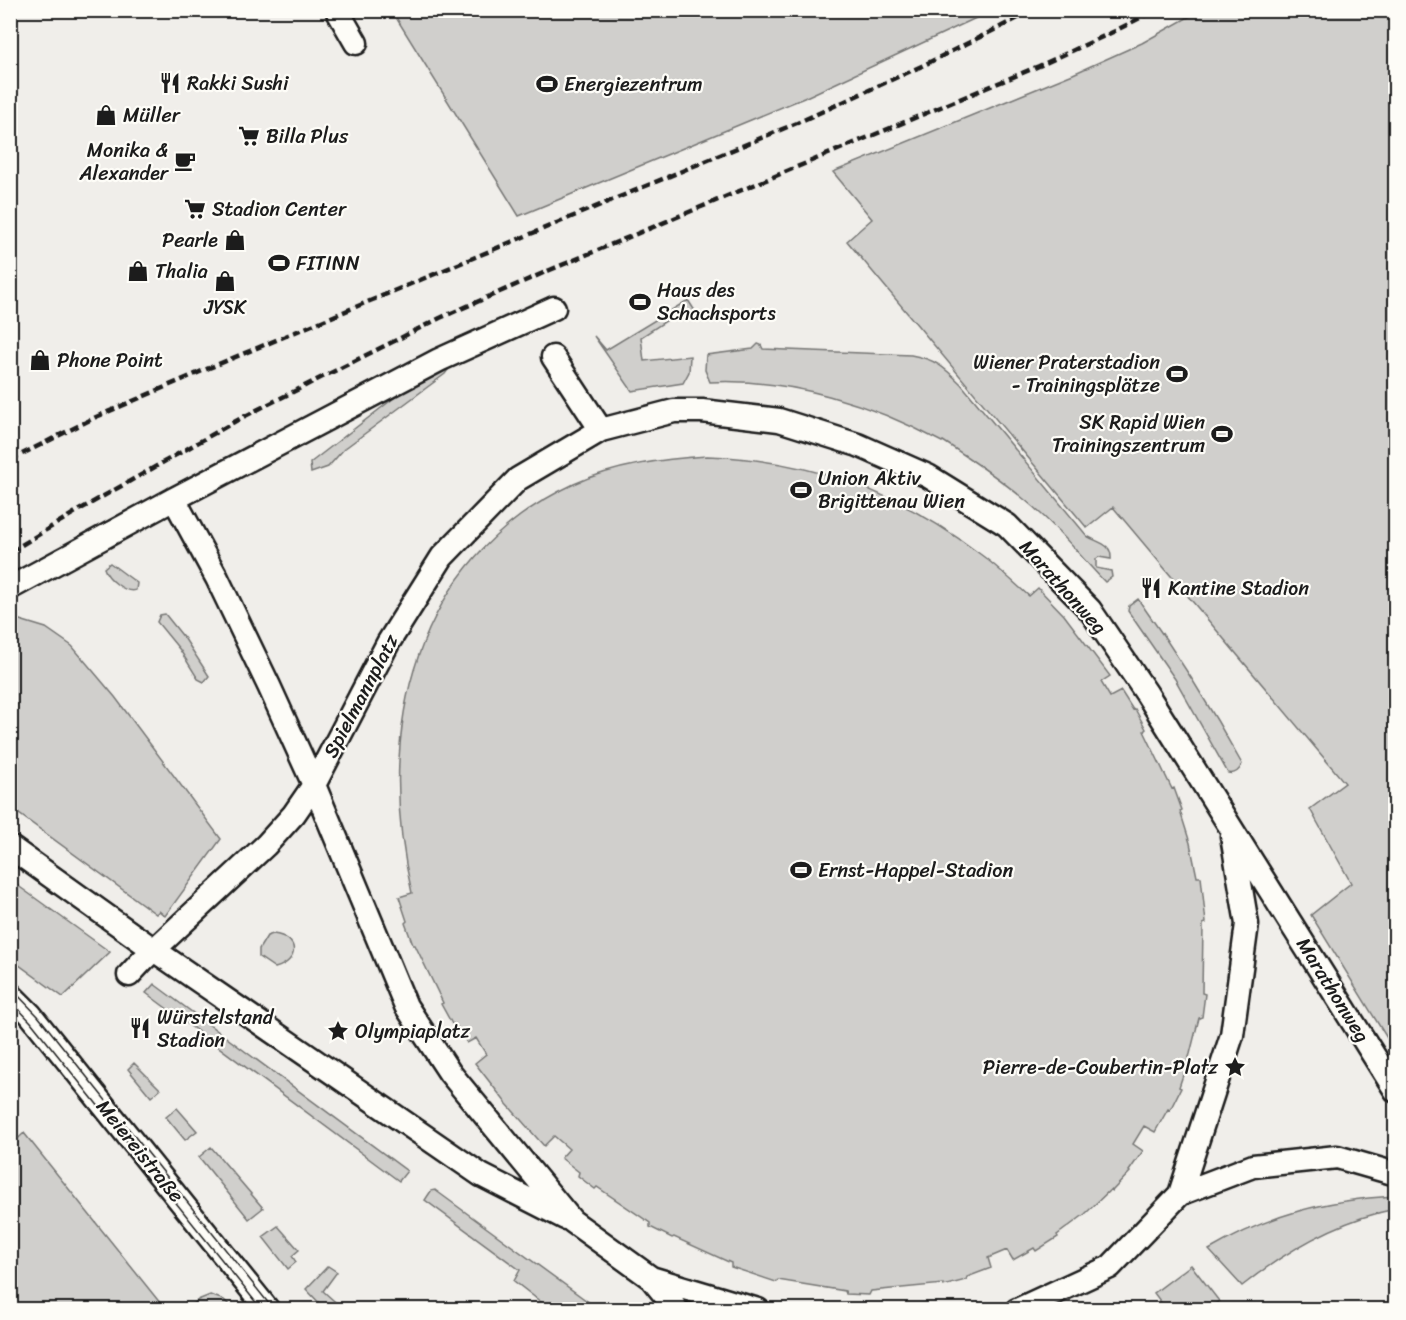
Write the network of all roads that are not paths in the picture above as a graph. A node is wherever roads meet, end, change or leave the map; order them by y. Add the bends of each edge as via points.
1 (337, 10) edge
2 (357, 43) dead end
3 (554, 308) dead end
4 (553, 357) dead end
5 (602, 430) junction
6 (174, 499) junction
7 (10, 588) edge
8 (314, 785) junction
9 (1230, 825) junction
10 (10, 847) edge
11 (154, 950) junction
12 (129, 975) dead end
13 (10, 994) edge
14 (1395, 1091) edge
15 (1395, 1174) edge
16 (1180, 1194) junction
17 (572, 1221) junction
18 (651, 1278) junction
19 (1025, 1308) edge
20 (268, 1310) edge
21 (677, 1310) edge
22 (759, 1310) edge

1 - 2 street
3 - 6 street via 439,360
4 - 5 street
5 - 8 street, Spielmannplatz via 518,479 442,557 388,643
5 - 9 street, Marathonweg via 674,411 779,420 858,445 928,476 997,518 1090,610
6 - 7 street
6 - 8 street via 217,578
8 - 11 street, Spielmannplatz via 266,845
8 - 17 street via 406,1006 450,1072
9 - 14 street, Marathonweg
9 - 16 street via 1247,924 1232,1035
10 - 11 street
11 - 12 street, Spielmannplatz
11 - 17 street via 481,1175
13 - 20 street, Meiereistraße
15 - 16 street via 1337,1157 1253,1166
16 - 19 street via 1110,1267
17 - 18 street
18 - 21 street
18 - 22 street

